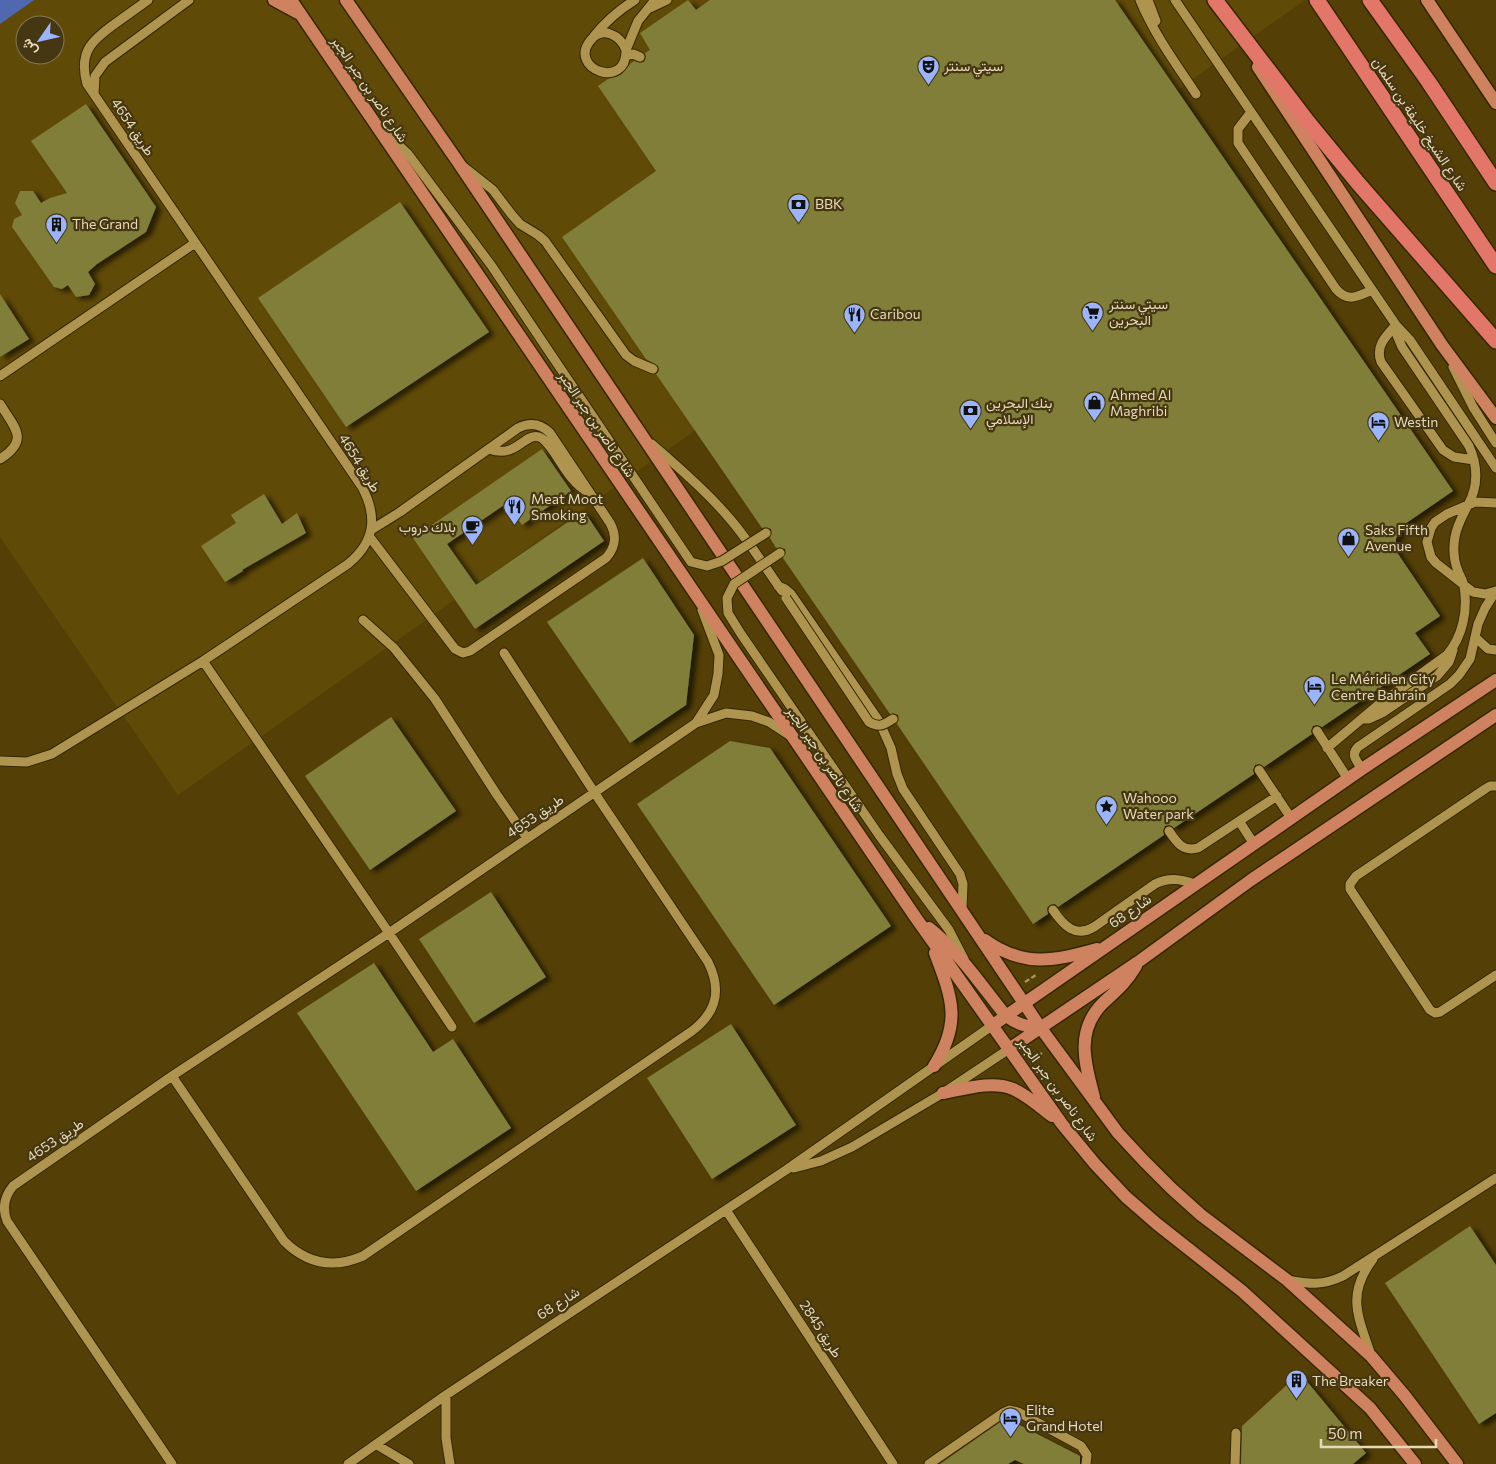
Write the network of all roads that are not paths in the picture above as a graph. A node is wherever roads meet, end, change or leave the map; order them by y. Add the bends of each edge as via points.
1 (148, 0) edge
2 (189, 0) edge
3 (274, 0) edge
4 (291, 0) edge
5 (346, 0) edge
6 (635, 0) edge
7 (656, 0) edge
8 (667, 0) edge
9 (1140, 0) edge
10 (1148, 0) edge
11 (1175, 0) edge
12 (1214, 0) edge
13 (1316, 0) edge
14 (1370, 0) edge
15 (1378, 0) edge
16 (1427, 0) edge
17 (645, 11) junction
18 (302, 15) junction
19 (590, 41) junction
20 (1166, 50) junction
21 (626, 53) junction
22 (640, 57) dead end
23 (1428, 81) junction
24 (94, 94) junction
25 (1196, 94) dead end
26 (1496, 103) edge
27 (1250, 112) junction
28 (375, 123) junction
29 (458, 162) junction
30 (1496, 183) edge
31 (195, 243) junction
32 (1496, 266) edge
33 (1372, 290) junction
34 (1396, 325) junction
35 (1496, 341) edge
36 (1442, 345) junction
37 (653, 369) dead end
38 (0, 376) edge
39 (0, 404) edge
40 (1496, 418) edge
41 (641, 434) junction
42 (1496, 443) edge
43 (488, 449) junction
44 (0, 459) edge
45 (1474, 460) junction
46 (1496, 468) edge
47 (590, 493) junction
48 (1496, 503) edge
49 (1468, 506) junction
50 (370, 533) junction
51 (766, 533) dead end
52 (780, 553) dead end
53 (1464, 584) junction
54 (778, 586) junction
55 (1496, 591) edge
56 (696, 595) junction
57 (363, 620) dead end
58 (1475, 637) junction
59 (1496, 650) edge
60 (504, 652) dead end
61 (203, 662) junction
62 (1495, 681) edge
63 (1496, 715) edge
64 (894, 719) dead end
65 (696, 723) junction
66 (1317, 731) dead end
67 (791, 736) junction
68 (1327, 748) junction
69 (0, 762) edge
70 (1362, 769) junction
71 (1259, 770) dead end
72 (1348, 779) junction
73 (1496, 786) edge
74 (594, 792) junction
75 (1277, 796) junction
76 (1291, 818) junction
77 (1240, 821) junction
78 (1169, 831) dead end
79 (527, 838) junction
80 (1254, 844) junction
81 (1195, 884) junction
82 (962, 909) junction
83 (1053, 910) dead end
84 (916, 918) junction
85 (389, 933) junction
86 (929, 936) junction
87 (979, 936) junction
88 (1106, 946) junction
89 (1138, 962) junction
90 (966, 964) junction
91 (1496, 975) edge
92 (1024, 1003) junction
93 (1006, 1016) junction
94 (993, 1025) junction
95 (452, 1027) dead end
96 (1040, 1027) junction
97 (1009, 1049) junction
98 (934, 1066) junction
99 (172, 1076) junction
100 (943, 1093) junction
101 (1096, 1104) junction
102 (1062, 1124) junction
103 (786, 1170) junction
104 (1496, 1178) edge
105 (726, 1210) junction
106 (1378, 1253) junction
107 (1287, 1280) junction
108 (1371, 1356) junction
109 (446, 1395) junction
110 (1236, 1433) dead end
111 (376, 1445) junction
112 (172, 1464) edge
113 (348, 1464) edge
114 (408, 1464) edge
115 (450, 1464) edge
116 (893, 1464) edge
117 (929, 1464) edge
118 (1086, 1464) edge
119 (1235, 1464) edge
120 (1415, 1464) edge
121 (1457, 1464) edge

1 - 24 street, طريق 4654 via 102,33 87,50 84,73
2 - 24 street via 105,62 95,76
3 - 18 main road
4 - 18 main road, شارع ناصر بن جبر الجبر
5 - 29 main road, شارع ناصر بن جبر الجبر
6 - 19 street via 618,10
7 - 17 street
8 - 17 street
9 - 20 street
10 - 20 street
11 - 27 street
12 - 35 highway via 1358,183
12 - 36 main road
13 - 32 highway, شارع الشيخ خليفة بن سلمان
14 - 23 highway
15 - 23 highway
16 - 26 main road
17 - 21 street
18 - 28 main road, شارع ناصر بن جبر الجبر
19 - 21 street via 597,35 615,35 622,41
19 - 21 street via 586,59 598,72 616,70 623,64
20 - 25 street
21 - 22 street
23 - 30 highway
24 - 31 street, طريق 4654
27 - 33 street
27 - 33 street via 1238,128 1238,143 1336,289 1343,296 1352,297
28 - 51 street, bridge via 408,154 491,265 691,562 707,566
28 - 56 main road, شارع ناصر بن جبر الجبر
29 - 37 street via 486,183 520,224 538,235 551,249 619,347 634,362
29 - 41 main road, شارع ناصر بن جبر الجبر
31 - 38 street
31 - 50 street, طريق 4654 via 362,487 372,515
33 - 34 street
34 - 45 street via 1402,347 1469,446
34 - 45 street via 1380,345 1381,362 1443,450 1454,457
34 - 46 street via 1410,340
36 - 40 main road
36 - 42 street via 1473,407
39 - 44 street via 18,437 11,452
41 - 54 street via 724,512
41 - 82 main road, شارع ناصر بن جبر الجبر
43 - 47 street via 506,451 529,438 542,439 576,485
43 - 47 street via 523,425 540,426 550,433
43 - 50 street
45 - 49 street via 1476,482
47 - 50 street via 613,529 615,541 611,554 463,653 455,649
48 - 49 street via 1475,502
49 - 53 street via 1455,536 1454,553
49 - 53 street via 1440,517 1430,528 1427,542 1436,563
50 - 61 street via 363,549 348,564
52 - 90 street, bridge via 734,584 727,598 728,613 948,930
53 - 55 street via 1472,592 1485,594
53 - 68 street via 1462,628 1453,647
54 - 64 street, bridge via 869,722 876,726
54 - 82 street via 790,594 879,721 903,789 960,874
55 - 58 street via 1485,608
56 - 65 street, طريق 4653 via 719,655 714,695
56 - 67 main road, شارع ناصر بن جبر الجبر
57 - 79 street via 394,648 435,699
58 - 59 street via 1488,649
58 - 70 street via 1470,659 1450,684 1355,750 1355,758
60 - 74 street
61 - 69 street via 52,754 27,762
61 - 85 street
62 - 70 main road, شارع 68
63 - 89 main road, شارع 68 via 1251,880
65 - 67 street, طريق 4653 via 726,713 752,716
65 - 74 street, طريق 4653
66 - 68 street
67 - 84 main road, شارع ناصر بن جبر الجبر
68 - 72 street
70 - 72 main road, شارع 68
71 - 75 street
72 - 76 main road, شارع 68
73 - 91 street via 1476,794 1356,876 1350,884 1352,893 1430,1010 1440,1012
74 - 79 street, طريق 4653
74 - 99 street via 708,962 716,990 712,1009 692,1031 363,1256 343,1263 327,1263 311,1260 292,1249
75 - 76 street
75 - 77 street
76 - 80 main road, شارع 68
77 - 78 street via 1193,850 1181,847
77 - 80 street
79 - 85 street, طريق 4653
80 - 81 main road, شارع 68
81 - 83 street via 1174,878 1164,880 1083,931 1065,926
81 - 88 main road, شارع 68
82 - 87 main road, شارع ناصر بن جبر الجبر
84 - 86 main road, شارع ناصر بن جبر الجبر
84 - 90 main road
85 - 95 street
85 - 99 street, طريق 4653
86 - 94 main road, شارع ناصر بن جبر الجبر
86 - 98 main road via 947,984 952,1017 950,1034
87 - 88 main road via 994,947 1029,959 1066,958
87 - 92 main road, شارع ناصر بن جبر الجبر
88 - 92 main road, شارع 68
89 - 96 main road, شارع 68
89 - 101 main road via 1125,982 1102,1004 1089,1025 1084,1061
90 - 93 main road
92 - 93 main road, شارع 68
92 - 96 main road, شارع ناصر بن جبر الجبر
93 - 94 main road, شارع 68
93 - 96 main road via 1022,1025
94 - 97 main road, شارع ناصر بن جبر الجبر
94 - 98 street, شارع 68
96 - 97 main road, شارع 68
96 - 101 main road, شارع ناصر بن جبر الجبر
97 - 100 street, شارع 68
97 - 102 main road, شارع ناصر بن جبر الجبر
98 - 103 street, شارع 68
99 - 112 street, طريق 4653 via 18,1182 8,1192 4,1206 4,1214 11,1227
100 - 102 main road via 987,1086 1008,1087
100 - 103 street, شارع 68 via 837,1155
101 - 107 main road, شارع ناصر بن جبر الجبر via 1118,1133 1172,1189
102 - 120 main road, شارع ناصر بن جبر الجبر via 1126,1197 1242,1291 1370,1408
103 - 105 street, شارع 68
104 - 106 street
105 - 109 street, شارع 68
105 - 116 street, طريق 2845
106 - 107 street via 1331,1282 1318,1284
106 - 108 street via 1359,1281 1356,1295
107 - 108 main road, شارع ناصر بن جبر الجبر
108 - 121 main road, شارع ناصر بن جبر الجبر
109 - 111 street, شارع 68
109 - 115 street
110 - 119 street
111 - 113 street, شارع 68
111 - 114 street
117 - 118 street via 1010,1410 1081,1446 1087,1455

